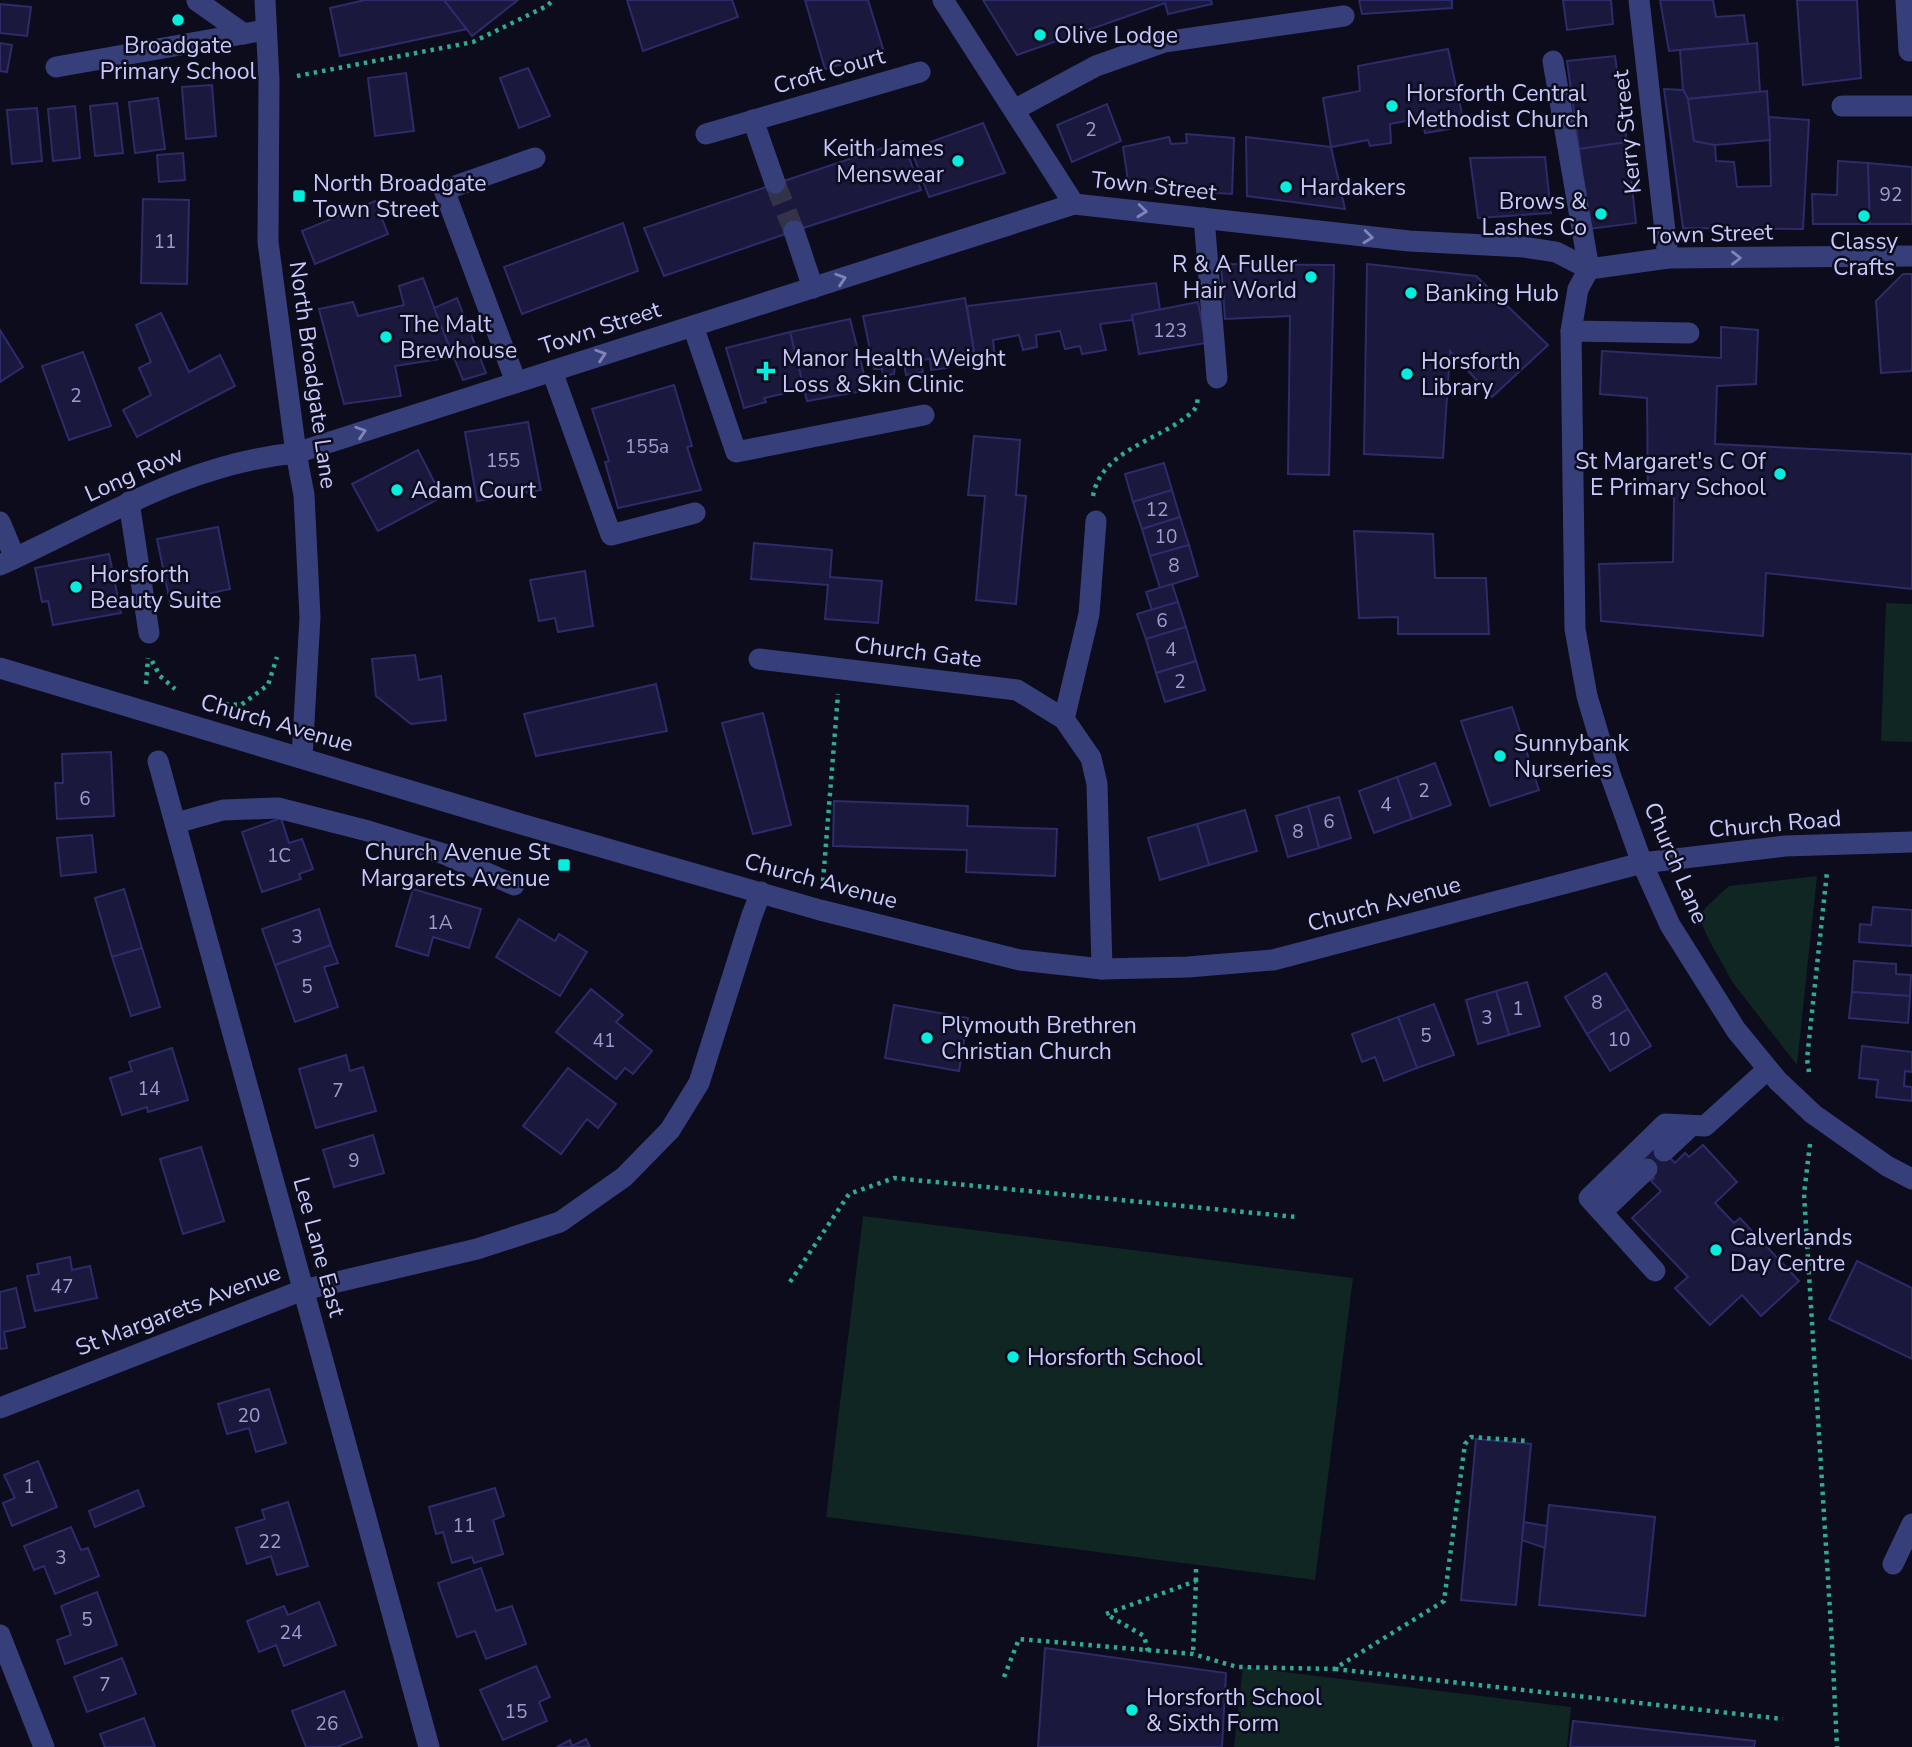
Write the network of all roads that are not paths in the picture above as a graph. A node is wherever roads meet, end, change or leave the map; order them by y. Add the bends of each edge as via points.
1 (265, 0) edge
2 (943, 0) edge
3 (1639, 0) edge
4 (1906, 0) edge
5 (197, 1) edge
6 (1344, 16) dead end
7 (265, 30) junction
8 (244, 34) junction
9 (1909, 51) dead end
10 (1553, 61) dead end
11 (57, 67) dead end
12 (920, 72) dead end
13 (1842, 106) dead end
14 (1912, 106) edge
15 (1014, 110) junction
16 (753, 120) junction
17 (706, 134) dead end
18 (536, 158) dead end
19 (775, 183) tunnel mouth
20 (1074, 204) junction
21 (1204, 218) junction
22 (794, 231) tunnel mouth
23 (1912, 256) edge
24 (1668, 258) junction
25 (1589, 269) junction
26 (813, 288) junction
27 (692, 326) junction
28 (1571, 331) junction
29 (1689, 333) dead end
30 (552, 371) junction
31 (1217, 378) dead end
32 (516, 382) junction
33 (923, 415) dead end
34 (296, 453) junction
35 (130, 502) junction
36 (695, 513) dead end
37 (1096, 521) road end
38 (0, 522) edge
39 (7, 562) edge
40 (149, 633) road end
41 (759, 659) dead end
42 (0, 668) edge
43 (1064, 719) junction
44 (302, 757) junction
45 (158, 761) dead end
46 (176, 823) junction
47 (1912, 842) edge
48 (1642, 863) junction
49 (514, 885) dead end
50 (761, 892) junction
51 (1102, 969) junction
52 (1768, 1069) junction
53 (1691, 1126) junction
54 (1664, 1151) dead end
55 (1647, 1169) dead end
56 (1912, 1180) edge
57 (1602, 1212) junction
58 (1655, 1270) dead end
59 (303, 1290) junction
60 (0, 1408) edge
61 (1912, 1524) edge
62 (1893, 1564) dead end
63 (0, 1635) edge
64 (44, 1747) edge
65 (429, 1747) edge

1 - 7 street, North Broadgate Lane
2 - 15 street
3 - 24 street, Kerry Street
4 - 9 street
5 - 8 street
6 - 15 street via 1164,42 1096,66
7 - 8 street
7 - 34 street, North Broadgate Lane via 268,242
8 - 11 street
10 - 25 street
12 - 16 street, Croft Court
13 - 14 street
15 - 20 street
16 - 17 street, Croft Court
16 - 19 street, Croft Court
18 - 32 street via 444,190
20 -> 21 street, Town Street
26 -> 20 street, Town Street
21 -> 25 street, Town Street via 1409,241 1524,247 1556,252
21 - 31 street
22 - 26 street
24 -> 23 street, Town Street
24 - 25 street, Town Street
25 - 28 street, Church Lane via 1578,289
26 - 27 street, Town Street
30 -> 27 street, Town Street
27 - 33 street via 736,453
28 - 29 street
28 - 48 street, Church Lane via 1575,629 1587,696
30 - 32 street, Town Street
30 - 36 street via 611,535
34 -> 32 street, Town Street
34 - 35 street, Long Row via 209,470
34 - 44 street, North Broadgate Lane via 304,495 310,617
35 - 39 street, Long Row
35 - 40 street
37 - 43 street via 1089,614
38 - 39 street
41 - 43 street, Church Gate via 1017,690
42 - 44 street, Church Avenue
43 - 51 street, Church Gate via 1091,758 1097,784
44 - 50 street, Church Avenue
45 - 46 street, Lee Lane East
46 - 49 street via 223,810 278,808 444,855
46 - 59 street, Lee Lane East
47 - 48 street, Church Road via 1785,846
48 - 51 street, Church Avenue via 1273,960
48 - 52 street, Church Lane via 1670,925 1736,1030
50 - 51 street, Church Avenue via 1020,960
50 - 59 street, St Margarets Avenue via 699,1083 670,1130 624,1177 559,1223 477,1250
52 - 53 street via 1706,1126
52 - 56 street, Church Lane via 1813,1114
53 - 54 street
53 - 57 street via 1665,1124 1589,1198
55 - 57 street
57 - 58 street
59 - 60 street, St Margarets Avenue
59 - 65 street, Lee Lane East
61 - 62 street
63 - 64 street

